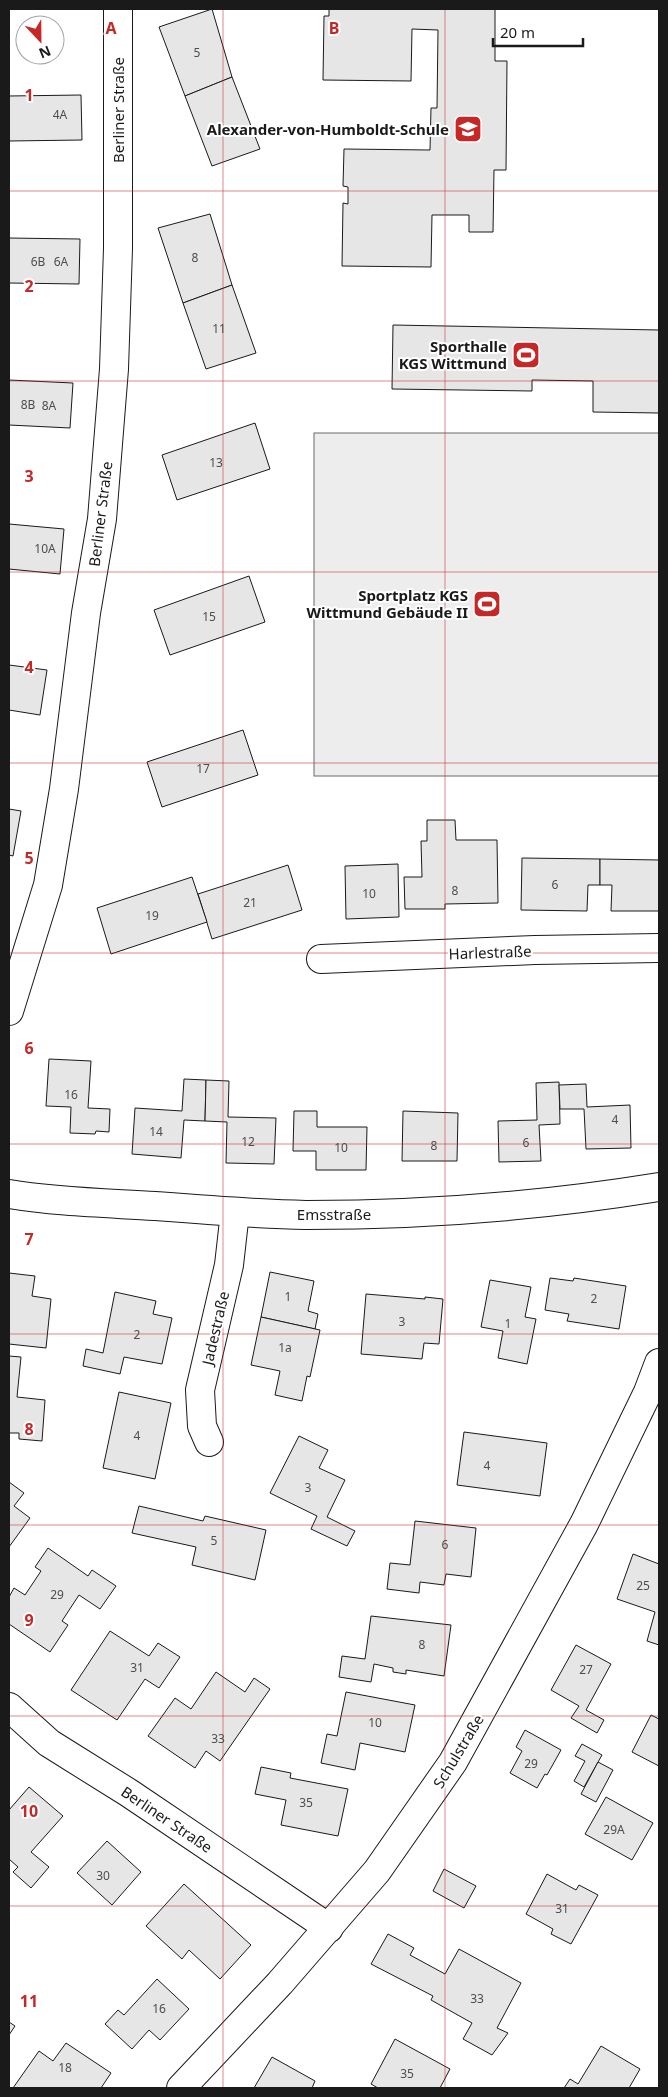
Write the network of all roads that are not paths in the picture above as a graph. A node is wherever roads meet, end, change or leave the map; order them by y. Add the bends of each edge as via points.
1 (118, 9) edge
2 (659, 948) edge
3 (321, 959) dead end
4 (9, 1011) edge
5 (659, 1187) edge
6 (9, 1194) edge
7 (234, 1212) junction
8 (659, 1363) edge
9 (209, 1442) dead end
10 (9, 1707) edge
11 (330, 1928) junction
12 (181, 2088) edge

1 - 4 street, Berliner Straße via 118,248 114,369 102,519 48,885
2 - 3 street, Harlestraße
5 - 7 street, Emsstraße via 553,1202 396,1214
6 - 7 street, Emsstraße
7 - 9 street, Jadestraße via 229,1265 200,1390 202,1426
8 - 11 street, Schulstraße via 584,1524 453,1762 377,1871
10 - 11 street, Berliner Straße via 49,1743 130,1793
11 - 12 street, Schulstraße

